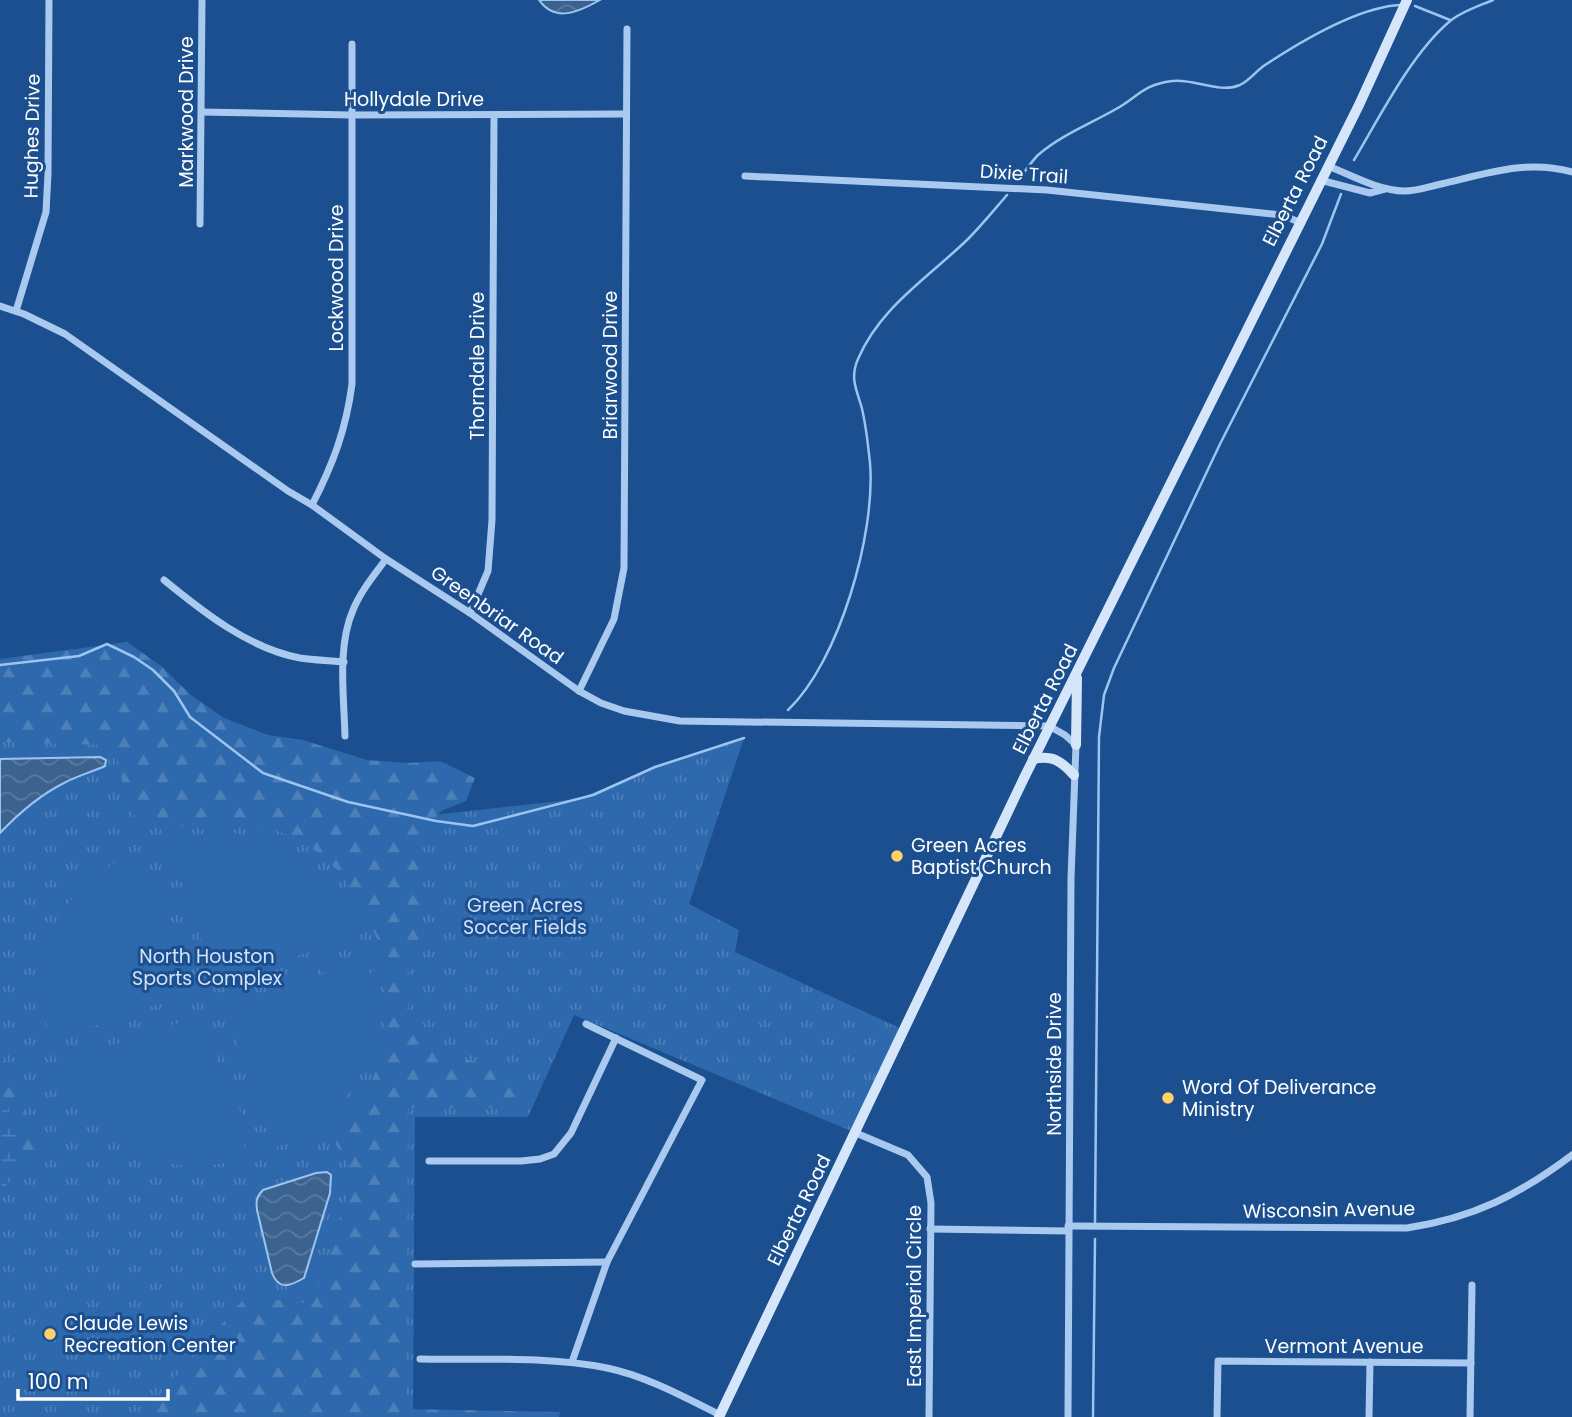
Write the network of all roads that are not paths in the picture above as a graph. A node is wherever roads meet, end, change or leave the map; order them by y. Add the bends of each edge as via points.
1 (49, 0) edge
2 (202, 0) edge
3 (1407, 0) edge
4 (627, 29) dead end
5 (352, 44) dead end
6 (202, 112) junction
7 (626, 114) junction
8 (351, 115) junction
9 (494, 115) junction
10 (1328, 166) junction
11 (1572, 172) edge
12 (745, 176) dead end
13 (1320, 180) junction
14 (1386, 188) junction
15 (1299, 222) junction
16 (200, 224) dead end
17 (0, 306) edge
18 (16, 311) junction
19 (312, 505) junction
20 (386, 559) junction
21 (164, 580) dead end
22 (470, 613) junction
23 (344, 662) junction
24 (1077, 675) junction
25 (579, 691) junction
26 (1049, 726) junction
27 (345, 736) dead end
28 (1076, 745) junction
29 (1033, 759) junction
30 (1074, 775) junction
31 (586, 1024) dead end
32 (616, 1038) junction
33 (856, 1133) junction
34 (1572, 1155) edge
35 (429, 1161) dead end
36 (1068, 1228) junction
37 (930, 1229) junction
38 (607, 1262) junction
39 (415, 1264) dead end
40 (1472, 1285) dead end
41 (420, 1359) dead end
42 (572, 1362) junction
43 (1370, 1362) junction
44 (1471, 1363) junction
45 (720, 1416) edge
46 (929, 1417) edge
47 (1068, 1417) edge
48 (1217, 1417) edge
49 (1369, 1417) edge
50 (1470, 1417) edge

1 - 18 street, Hughes Drive via 46,212
2 - 6 street, Markwood Drive
3 - 10 street, Elberta Road
4 - 7 street, Briarwood Drive
5 - 8 street, Lockwood Drive
6 - 8 street, Hollydale Drive
6 - 16 street, Markwood Drive
7 - 9 street, Hollydale Drive
7 - 25 street, Briarwood Drive via 624,568 614,620
8 - 9 street, Hollydale Drive
8 - 19 street, Lockwood Drive via 352,384 348,419
9 - 22 street, Thorndale Drive via 492,520 488,571
10 - 13 street, Elberta Road
10 - 14 street
11 - 14 street via 1520,166 1417,190
12 - 15 street, Dixie Trail via 1047,190 1282,215
13 - 14 street via 1370,193
13 - 15 street, Elberta Road
15 - 24 street, Elberta Road
17 - 18 street, Greenbriar Road
18 - 19 street, Greenbriar Road via 65,334
19 - 20 street, Greenbriar Road
20 - 22 street, Greenbriar Road
20 - 23 street via 352,611
21 - 23 street via 193,604 265,647 300,658
22 - 25 street, Greenbriar Road
23 - 27 street
24 - 26 street, Elberta Road
24 - 28 street
25 - 26 street, Greenbriar Road via 624,711 680,721
26 - 28 street
26 - 29 street, Elberta Road
28 - 30 street, Northside Drive
29 - 30 street via 1055,758
29 - 33 street, Elberta Road
30 - 36 street, Northside Drive
31 - 32 street
32 - 35 street via 571,1133 554,1154 521,1161
32 - 38 street via 702,1080
33 - 37 street, East Imperial Circle via 908,1155 927,1177
33 - 45 street, Elberta Road
34 - 36 street, Wisconsin Avenue via 1495,1204 1439,1223 1407,1227
36 - 37 street, Wisconsin Avenue
36 - 47 street, Northside Drive
37 - 46 street, East Imperial Circle
38 - 39 street
38 - 42 street
40 - 44 street
41 - 42 street
42 - 45 street via 610,1368 666,1388
43 - 44 street, Vermont Avenue
43 - 48 street, Vermont Avenue via 1218,1361
43 - 49 street
44 - 50 street

